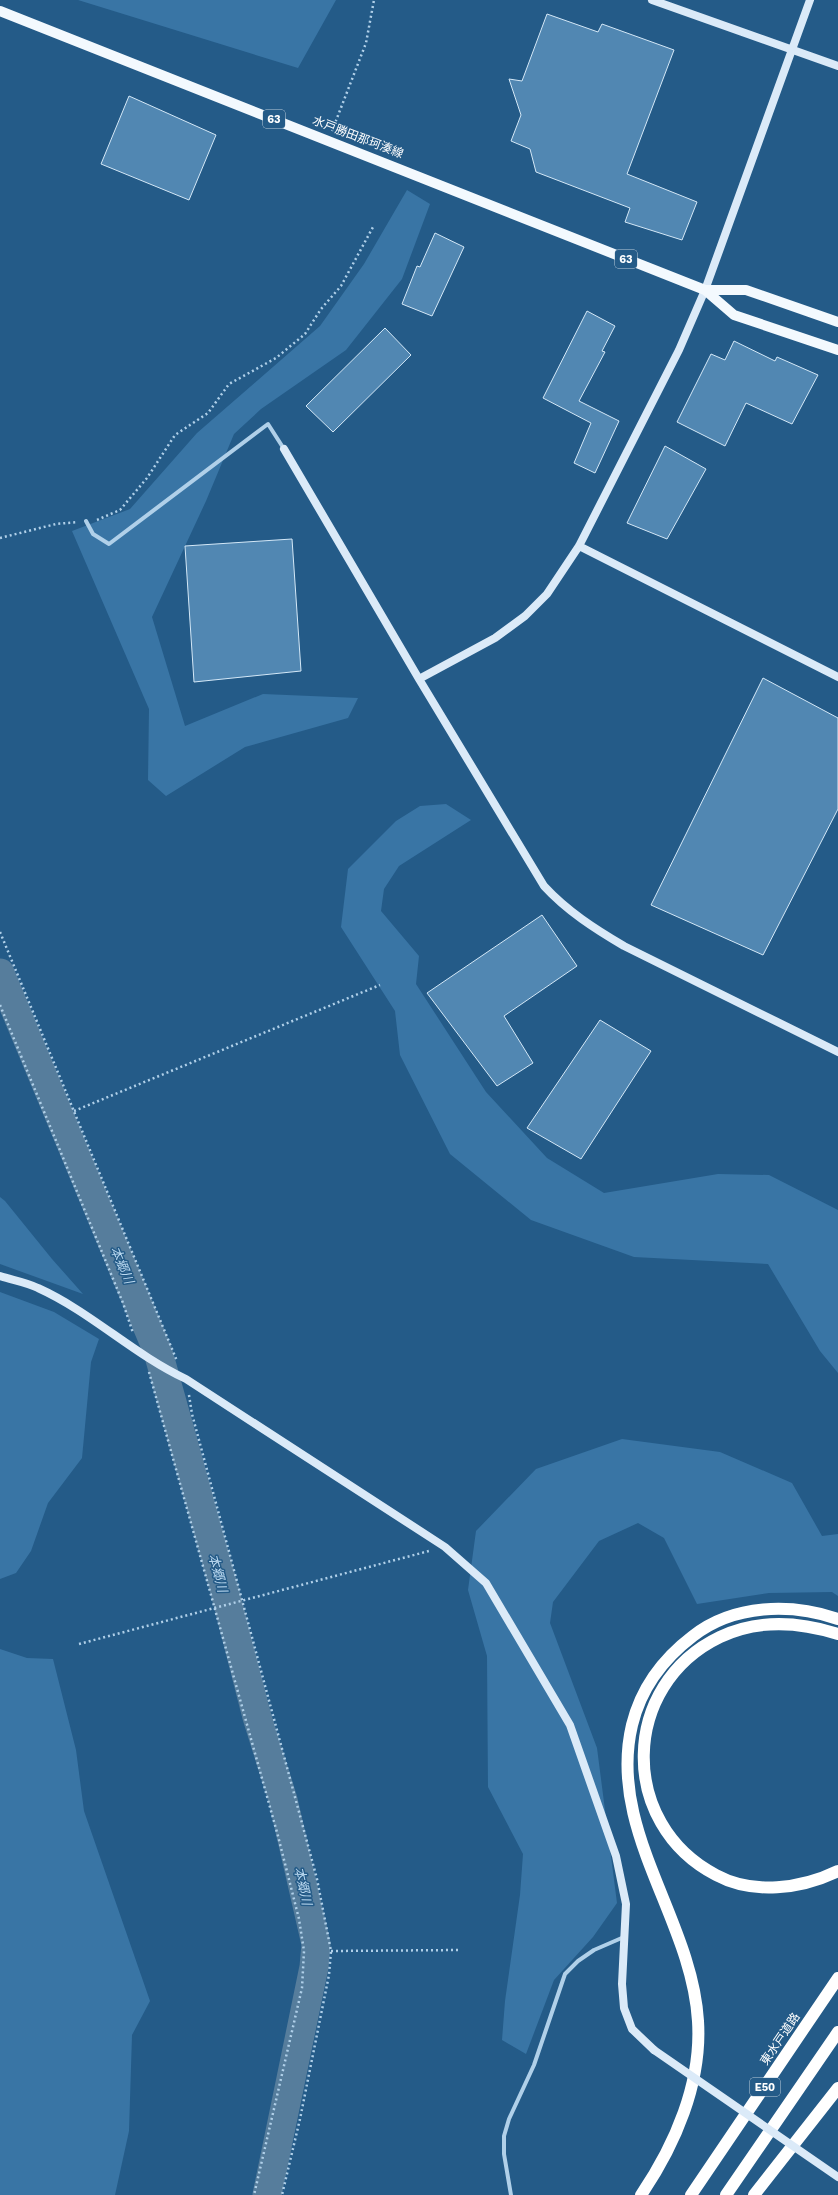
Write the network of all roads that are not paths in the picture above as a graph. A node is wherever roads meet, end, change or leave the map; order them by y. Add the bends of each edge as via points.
1 (652, 0) edge
2 (810, 0) edge
3 (0, 11) edge
4 (793, 50) junction
5 (838, 66) edge
6 (705, 290) junction
7 (838, 322) edge
8 (838, 350) edge
9 (284, 449) joint
10 (86, 521) road end
11 (580, 546) junction
12 (838, 677) edge
13 (419, 679) junction
14 (838, 1052) edge
15 (0, 1276) edge
16 (838, 1619) edge
17 (838, 1634) edge
18 (838, 1871) edge
19 (626, 1936) junction
20 (838, 1978) edge
21 (838, 2032) edge
22 (838, 2088) edge
23 (838, 2177) edge
24 (511, 2195) edge
25 (641, 2195) edge
26 (691, 2195) edge
27 (726, 2195) edge
28 (754, 2195) edge

1 - 4 street
2 - 4 street
3 - 6 main road, 水戸勝田那珂湊線 / 63
4 - 5 street
4 - 6 street
6 - 7 main road, 水戸勝田那珂湊線 / 63 via 746,290
6 - 8 main road, 水戸勝田那珂湊線 / 63 via 734,315
6 - 11 street via 679,350
9 - 10 street via 268,424 109,544 93,534
9 - 13 street
11 - 12 street
11 - 13 street via 547,594 525,616 495,638
13 - 14 street via 534,872 561,904 624,946
15 - 19 street via 37,1287 64,1301 150,1360 186,1379 445,1547 486,1583 570,1725 616,1856 626,1904
16 - 25 highway via 796,1609 769,1608 719,1620 676,1648 655,1675 636,1709 628,1748 630,1795 644,1851 691,1972 699,2023 698,2050 689,2097 679,2127
17 - 18 highway via 794,1624 768,1624 721,1636 699,1650 667,1682 655,1703 647,1725 644,1767 647,1789 662,1827 673,1843 704,1869 743,1885 766,1887 810,1882
19 - 23 street, bridge via 622,1984 624,2008 632,2029 654,2050
19 - 24 street via 594,1950 578,1960 565,1974 534,2065 509,2119 504,2136 504,2154
20 - 26 highway, 東水戸道路 / E50
21 - 27 highway, E50
22 - 28 highway

